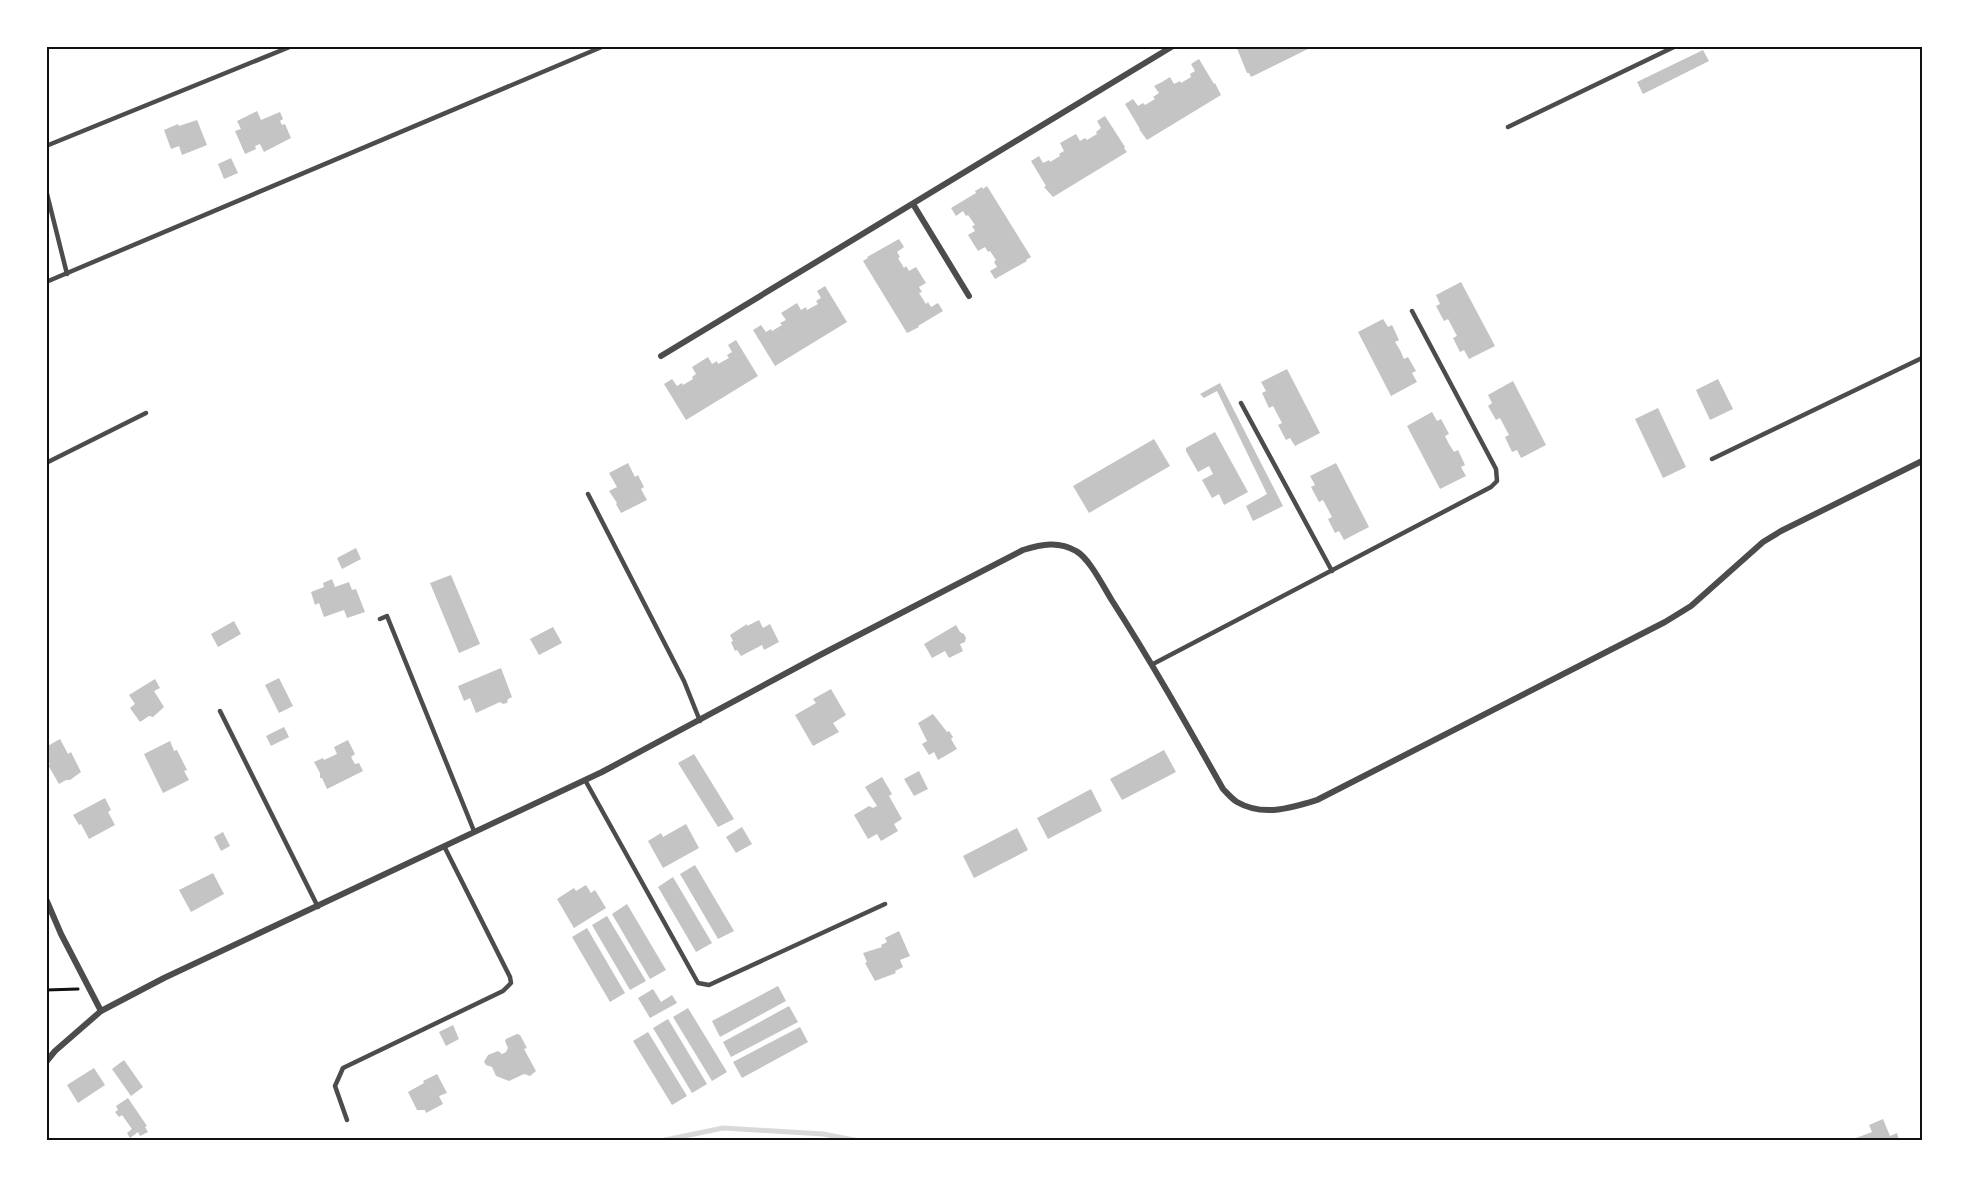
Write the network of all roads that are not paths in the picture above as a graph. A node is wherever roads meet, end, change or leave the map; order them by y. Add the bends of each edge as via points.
1 (292, 46) edge
2 (604, 46) edge
3 (1173, 46) edge
4 (1676, 46) edge
5 (1508, 127) dead end
6 (46, 146) edge
7 (46, 190) edge
8 (913, 204) junction
9 (68, 274) junction
10 (46, 282) edge
11 (969, 296) dead end
12 (1412, 311) dead end
13 (661, 356) dead end
14 (1923, 358) edge
15 (1241, 403) dead end
16 (147, 413) dead end
17 (1712, 459) dead end
18 (1923, 461) edge
19 (46, 463) edge
20 (588, 494) dead end
21 (1332, 571) junction
22 (380, 620) dead end
23 (1153, 664) junction
24 (220, 711) dead end
25 (700, 721) junction
26 (585, 780) junction
27 (474, 831) junction
28 (444, 846) junction
29 (46, 899) edge
30 (885, 904) dead end
31 (318, 907) junction
32 (101, 1011) junction
33 (46, 1062) edge
34 (346, 1120) dead end

1 - 6 lane
2 - 9 lane
3 - 8 street
4 - 5 lane
7 - 9 lane
8 - 11 street
8 - 13 street
9 - 10 lane
12 - 21 lane via 1496,469 1497,481 1491,488
14 - 17 lane
15 - 21 lane
16 - 19 lane
18 - 23 street via 1762,542 1691,606 1665,622 1317,800 1295,807 1261,811 1237,802 1223,789
20 - 25 lane via 684,681
21 - 23 lane
22 - 27 lane via 387,616
23 - 25 street via 1079,552 1065,545 1044,543 1023,550 820,655
24 - 31 lane
25 - 26 street
26 - 27 street
26 - 30 lane via 698,983 709,986
27 - 28 street
28 - 31 street
28 - 34 lane via 511,983 503,991 343,1068 335,1086
29 - 32 street
31 - 32 street
32 - 33 street

